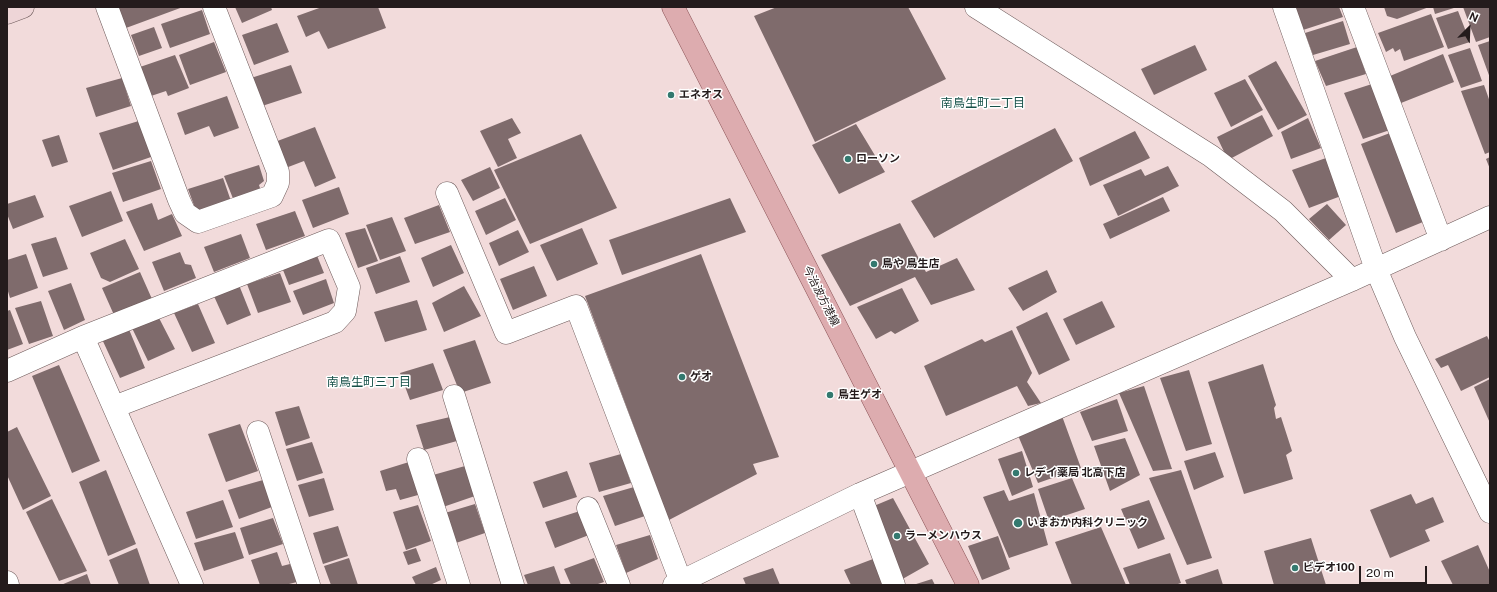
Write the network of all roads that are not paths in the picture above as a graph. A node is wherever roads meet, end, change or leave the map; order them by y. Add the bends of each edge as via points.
1 (23, 7) edge
2 (107, 7) edge
3 (214, 7) edge
4 (673, 7) edge
5 (976, 7) edge
6 (1284, 7) edge
7 (1354, 7) edge
8 (7, 13) edge
9 (448, 193) dead end
10 (1490, 217) edge
11 (1441, 240) junction
12 (1376, 269) junction
13 (1352, 280) junction
14 (83, 337) junction
15 (7, 371) edge
16 (454, 396) dead end
17 (114, 407) junction
18 (258, 432) dead end
19 (418, 459) dead end
20 (911, 471) junction
21 (860, 494) junction
22 (588, 508) dead end
23 (1490, 512) edge
24 (7, 582) edge
25 (678, 583) edge
26 (8, 585) edge
27 (192, 585) edge
28 (309, 585) edge
29 (458, 585) edge
30 (513, 585) edge
31 (619, 585) edge
32 (894, 585) edge
33 (968, 585) edge

1 - 8 street
2 - 3 street via 179,200 185,212 198,222 272,196 278,183 278,172
4 - 20 main road, 今治波方港線
5 - 13 street via 1211,156 1283,211
6 - 12 street
7 - 11 street
9 - 25 street via 506,333 576,306
10 - 11 street
11 - 12 street
12 - 13 street
12 - 23 street via 1405,337
13 - 20 street
14 - 15 street
14 - 17 street
14 - 17 street via 329,240 349,287 346,311 335,322
16 - 30 street
17 - 27 street
18 - 28 street
19 - 29 street
20 - 21 street
20 - 33 main road, 今治波方港線
21 - 25 street
21 - 32 street
22 - 31 street
24 - 26 street

